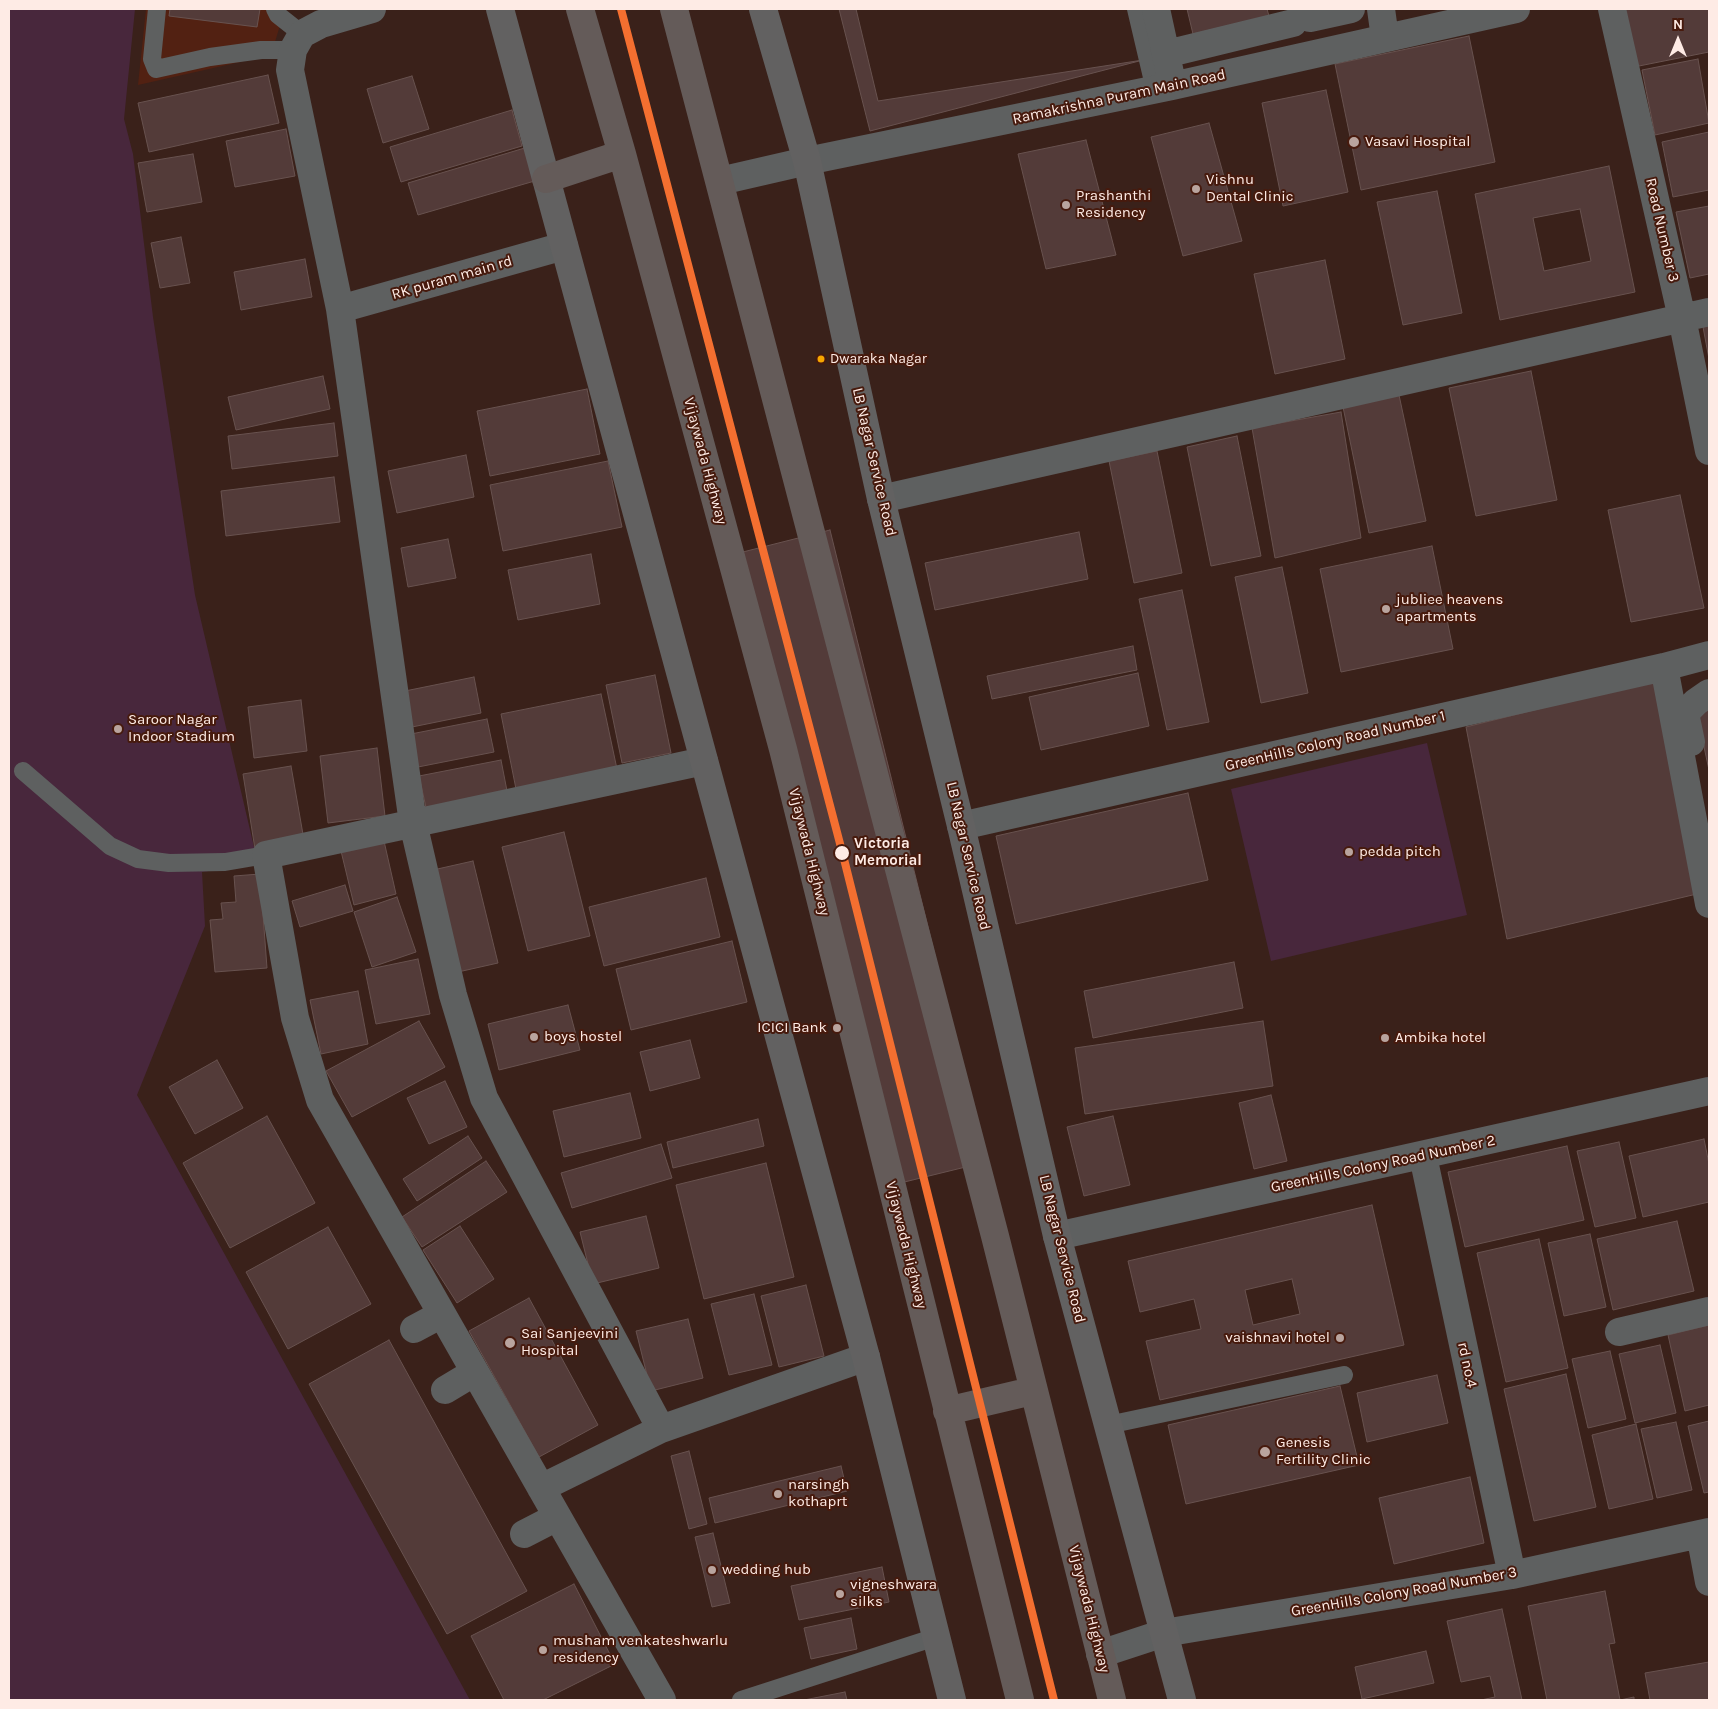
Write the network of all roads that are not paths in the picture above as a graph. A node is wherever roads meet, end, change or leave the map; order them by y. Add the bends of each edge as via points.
1 (157, 9) edge
2 (275, 9) edge
3 (372, 9) edge
4 (500, 9) edge
5 (580, 9) edge
6 (674, 9) edge
7 (763, 9) edge
8 (1136, 9) edge
9 (1156, 9) edge
10 (1352, 9) edge
11 (1380, 9) edge
12 (1516, 9) edge
13 (1612, 9) edge
14 (1295, 13) edge
15 (1430, 18) edge
16 (1385, 38) junction
17 (298, 42) junction
18 (1166, 54) junction
19 (1300, 58) junction
20 (1164, 88) junction
21 (622, 154) junction
22 (807, 161) junction
23 (546, 179) junction
24 (720, 181) junction
25 (564, 246) junction
26 (340, 309) junction
27 (1709, 312) edge
28 (1682, 318) junction
29 (1709, 451) edge
30 (881, 499) junction
31 (1709, 655) edge
32 (1664, 667) junction
33 (1709, 693) edge
34 (704, 761) junction
35 (23, 772) dead end
36 (1709, 818) edge
37 (413, 823) junction
38 (961, 826) junction
39 (266, 855) junction
40 (1708, 887) edge
41 (1709, 1091) edge
42 (1423, 1156) junction
43 (1056, 1236) junction
44 (1709, 1311) edge
45 (442, 1314) junction
46 (414, 1329) dead end
47 (1619, 1332) dead end
48 (866, 1357) junction
49 (475, 1372) junction
50 (1344, 1375) dead end
51 (445, 1390) dead end
52 (1032, 1391) junction
53 (947, 1411) junction
54 (1108, 1425) junction
55 (661, 1429) junction
56 (548, 1502) junction
57 (521, 1526) dead end
58 (1705, 1533) edge
59 (1512, 1575) junction
60 (1709, 1582) edge
61 (1164, 1633) junction
62 (936, 1636) junction
63 (1100, 1654) junction
64 (662, 1700) edge
65 (741, 1700) edge
66 (952, 1700) edge
67 (1020, 1700) edge
68 (1112, 1700) edge
69 (1182, 1700) edge

1 - 17 lane via 152,59 156,69
2 - 17 lane
3 - 17 street via 321,24
4 - 23 street
5 - 21 highway, Vijaywada Highway
6 - 24 highway, Vijaywada Highway
7 - 22 street, LB Nagar Service Road
8 - 20 lane
9 - 18 street
10 - 14 street via 1310,18
11 - 16 street
12 - 15 street, Ramakrishna Puram Main Road
13 - 28 street, Road Number 3
14 - 18 street
14 - 19 street
15 - 16 street, Ramakrishna Puram Main Road
16 - 19 street, Ramakrishna Puram Main Road
17 - 26 street via 290,70
18 - 20 street
19 - 20 street, Ramakrishna Puram Main Road
20 - 22 street, Ramakrishna Puram Main Road
21 - 23 highway
21 - 53 highway, Vijaywada Highway via 783,749
22 - 24 street, Ramakrishna Puram Main Road
22 - 30 street, LB Nagar Service Road
23 - 25 street
24 - 52 highway, Vijaywada Highway
25 - 26 street, RK puram main rd
25 - 34 street
26 - 37 street
27 - 28 street
28 - 29 street, Road Number 3
28 - 30 street
30 - 38 street, LB Nagar Service Road
31 - 32 street, GreenHills Colony Road Number 1
32 - 38 street, GreenHills Colony Road Number 1
32 - 40 street
33 - 36 street via 1685,713
34 - 37 street
34 - 48 street
35 - 39 lane via 110,846 138,859 168,863 225,862
37 - 39 street
37 - 55 street via 453,994 484,1098
38 - 43 street, LB Nagar Service Road
39 - 45 street via 295,1018 320,1100
41 - 42 street, GreenHills Colony Road Number 2
42 - 43 street, GreenHills Colony Road Number 2
42 - 59 street, rd no.4
43 - 54 street, LB Nagar Service Road
44 - 47 street
45 - 46 street
45 - 49 street
48 - 55 street
48 - 62 street
49 - 51 street
49 - 56 street
50 - 54 lane
52 - 53 highway
52 - 63 highway, Vijaywada Highway
53 - 67 highway, Vijaywada Highway
54 - 61 street, LB Nagar Service Road
55 - 56 street
56 - 57 street
56 - 64 street
58 - 59 street, GreenHills Colony Road Number 3
58 - 60 street
59 - 61 street, GreenHills Colony Road Number 3
61 - 63 street, GreenHills Colony Road Number 3
61 - 69 street, LB Nagar Service Road
62 - 65 lane
62 - 66 street
63 - 68 highway, Vijaywada Highway

